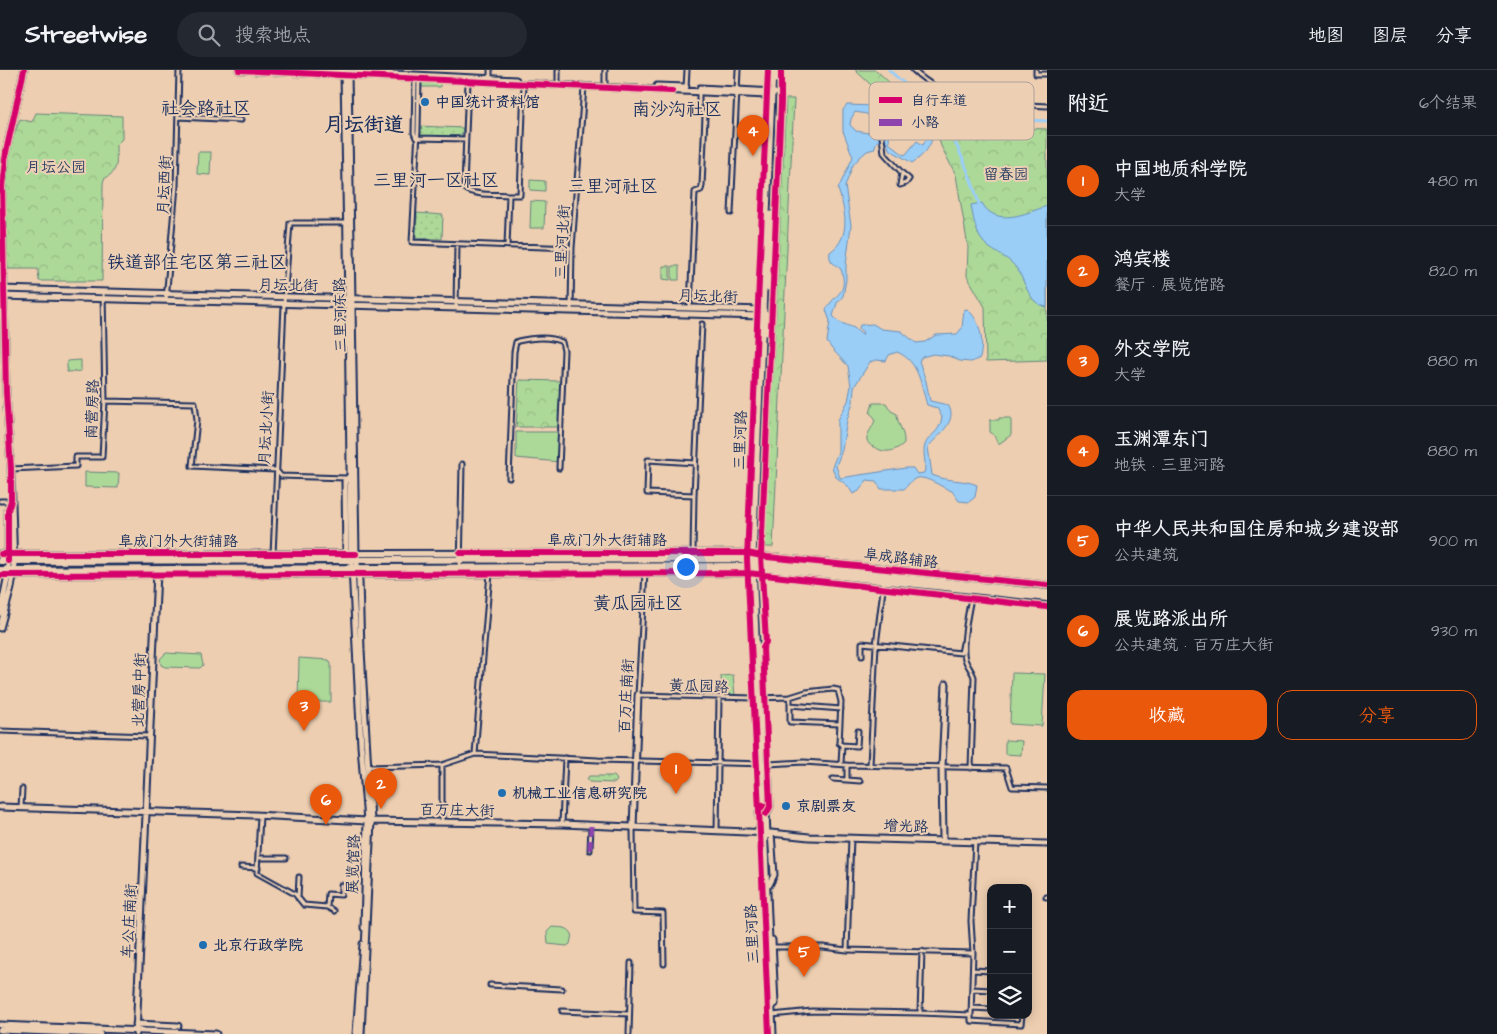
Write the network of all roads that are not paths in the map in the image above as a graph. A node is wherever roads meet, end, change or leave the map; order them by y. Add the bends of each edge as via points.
1 (24, 70) edge
2 (179, 70) edge
3 (239, 70) edge
4 (312, 70) edge
5 (490, 70) edge
6 (558, 70) edge
7 (605, 70) edge
8 (687, 70) edge
9 (738, 70) edge
10 (775, 70) edge
11 (913, 70) edge
12 (1036, 70) edge
13 (346, 73) edge
14 (1047, 74) edge
15 (438, 75) edge
16 (490, 78) junction
17 (417, 79) junction
18 (468, 81) junction
19 (927, 82) edge
20 (524, 83) junction
21 (558, 83) junction
22 (605, 85) junction
23 (584, 86) junction
24 (686, 89) junction
25 (700, 91) junction
26 (737, 91) junction
27 (774, 93) junction
28 (1034, 105) edge
29 (1047, 106) edge
30 (178, 117) junction
31 (241, 120) dead end
32 (417, 138) junction
33 (466, 139) junction
34 (882, 140) edge
35 (902, 173) dead end
36 (509, 195) junction
37 (731, 213) dead end
38 (346, 223) junction
39 (457, 244) junction
40 (507, 246) junction
41 (572, 248) junction
42 (2, 289) edge
43 (103, 295) junction
44 (2, 296) edge
45 (166, 297) junction
46 (284, 298) junction
47 (350, 302) junction
48 (284, 304) junction
49 (456, 304) junction
50 (571, 307) junction
51 (690, 308) junction
52 (764, 312) junction
53 (702, 324) dead end
54 (105, 401) junction
55 (695, 463) junction
56 (462, 464) dead end
57 (559, 468) dead end
58 (11, 469) junction
59 (276, 470) junction
60 (348, 478) junction
61 (509, 478) dead end
62 (694, 495) junction
63 (0, 501) edge
64 (11, 501) junction
65 (0, 554) edge
66 (351, 556) junction
67 (694, 556) junction
68 (274, 557) junction
69 (11, 558) junction
70 (0, 562) edge
71 (460, 563) junction
72 (755, 563) junction
73 (282, 568) junction
74 (0, 570) edge
75 (645, 570) junction
76 (355, 571) junction
77 (490, 571) junction
78 (11, 572) junction
79 (157, 572) junction
80 (297, 574) junction
81 (0, 575) edge
82 (884, 581) junction
83 (1047, 585) edge
84 (1047, 593) edge
85 (970, 598) dead end
86 (1047, 598) edge
87 (0, 613) edge
88 (0, 628) edge
89 (964, 640) dead end
90 (876, 644) junction
91 (862, 656) dead end
92 (946, 684) dead end
93 (638, 695) junction
94 (790, 697) junction
95 (719, 698) junction
96 (760, 698) junction
97 (790, 705) junction
98 (840, 709) junction
99 (840, 724) junction
100 (0, 731) edge
101 (858, 731) dead end
102 (149, 736) junction
103 (842, 745) junction
104 (476, 754) junction
105 (565, 758) junction
106 (636, 760) junction
107 (717, 762) junction
108 (764, 764) junction
109 (841, 764) junction
110 (442, 765) junction
111 (847, 765) junction
112 (870, 765) junction
113 (369, 767) junction
114 (942, 767) junction
115 (971, 768) junction
116 (833, 779) dead end
117 (847, 780) junction
118 (860, 780) dead end
119 (1047, 788) edge
120 (22, 789) dead end
121 (0, 807) edge
122 (21, 807) junction
123 (146, 812) junction
124 (260, 816) junction
125 (369, 821) junction
126 (442, 822) junction
127 (562, 824) junction
128 (591, 826) junction
129 (633, 828) junction
130 (717, 831) junction
131 (765, 833) junction
132 (851, 837) junction
133 (943, 840) junction
134 (975, 841) junction
135 (1047, 844) edge
136 (590, 850) dead end
137 (258, 858) junction
138 (286, 858) dead end
139 (240, 867) dead end
140 (258, 868) junction
141 (299, 877) dead end
142 (341, 885) dead end
143 (298, 898) junction
144 (327, 907) junction
145 (334, 911) dead end
146 (773, 947) junction
147 (847, 950) junction
148 (922, 951) junction
149 (973, 953) junction
150 (631, 963) dead end
151 (664, 964) dead end
152 (973, 970) junction
153 (987, 971) edge
154 (490, 985) dead end
155 (562, 989) dead end
156 (972, 989) junction
157 (987, 990) edge
158 (972, 1008) junction
159 (987, 1009) edge
160 (562, 1011) dead end
161 (920, 1013) junction
162 (630, 1014) junction
163 (774, 1015) junction
164 (971, 1015) junction
165 (1022, 1019) edge
166 (136, 1024) junction
167 (0, 1025) edge
168 (0, 1030) edge
169 (136, 1032) edge
170 (185, 1032) junction
171 (83, 1034) edge
172 (100, 1034) edge
173 (216, 1034) edge
174 (356, 1034) edge
175 (361, 1034) edge
176 (629, 1034) edge
177 (775, 1034) edge

1 - 42 main road via 3,172
2 - 30 street, 月坛西街
3 - 13 main road
4 - 13 main road
5 - 16 street
6 - 21 street
7 - 22 street
8 - 24 street
9 - 26 street
10 - 27 main road, 三里河路
11 - 19 street
12 - 14 street via 1036,74
13 - 15 main road
13 - 17 main road
13 - 38 main road, 三里河东路
13 - 47 main road, 三里河东路
15 - 16 main road
15 - 17 main road
15 - 18 main road
16 - 21 main road
17 - 32 street via 414,133
18 - 20 main road
18 - 33 street
20 - 21 main road
20 - 36 street via 520,195
21 - 22 main road
21 - 23 main road
22 - 23 main road
22 - 24 main road
23 - 41 street, 三里河北街
24 - 25 main road
24 - 26 main road
25 - 26 main road
25 - 51 street via 699,108 705,116 702,186 695,192
26 - 27 main road
26 - 37 street
27 - 52 main road, 三里河路
28 - 29 street
30 - 31 street
30 - 45 street, 月坛西街 via 176,186
32 - 33 street
32 - 39 street via 412,242
33 - 36 street via 466,191
34 - 35 street via 884,153
36 - 40 street
38 - 46 street, 月坛北小街 via 290,222
38 - 47 main road, 三里河东路
39 - 40 street
39 - 49 street
40 - 41 street
41 - 50 street, 三里河北街
42 - 43 main road, 月坛北街
42 - 44 main road
43 - 44 main road, 月坛北街
43 - 45 main road, 月坛北街
43 - 54 street, 南营房路
44 - 58 main road
45 - 46 main road, 月坛北街
45 - 48 main road, 月坛北街
46 - 47 main road, 月坛北街
46 - 48 street, 月坛北小街
47 - 48 main road, 月坛北街
47 - 49 main road, 月坛北街
47 - 60 main road, 三里河东路
47 - 66 main road, 三里河东路
48 - 59 street, 月坛北小街
49 - 50 main road, 月坛北街
50 - 51 main road, 月坛北街
50 - 52 main road, 月坛北街
51 - 52 main road, 月坛北街
52 - 72 main road, 三里河路
53 - 55 street
54 - 58 street, 南营房路 via 102,457 76,457 76,466
54 - 59 street via 195,403 197,420 192,466
55 - 62 street
55 - 62 street via 648,460 647,493
56 - 71 street
57 - 61 street via 562,342 518,340 514,352
58 - 64 main road
59 - 60 street via 281,476
59 - 68 street, 月坛北小街
60 - 66 main road, 三里河东路
62 - 67 street
63 - 64 street
64 - 69 main road via 8,510
65 - 69 main road
66 - 68 highway
66 - 71 highway
66 - 76 main road
67 - 71 highway
67 - 72 highway via 747,559
68 - 69 highway
69 - 70 highway
69 - 78 main road
71 - 76 highway
71 - 77 highway
72 - 75 highway
72 - 82 highway
72 - 83 main road, 阜成路辅路 via 767,557
72 - 84 highway
72 - 96 main road, 三里河路
72 - 96 main road, 三里河路
73 - 76 highway
73 - 79 highway
73 - 80 highway
74 - 78 highway
75 - 77 highway
75 - 93 street, 百万庄南街
76 - 80 main road
76 - 113 main road, 展览馆路
76 - 125 main road, 展览馆路 via 357,671
77 - 104 street
78 - 79 highway
78 - 81 main road
78 - 87 main road
78 - 88 main road
79 - 80 main road
79 - 102 main road, 北营房中街
82 - 86 highway
82 - 90 street
85 - 115 street via 964,642 965,659 974,677
89 - 90 street via 961,653
90 - 91 street via 862,644
90 - 112 street
92 - 114 main road
93 - 95 street, 黄瓜园路
93 - 106 main road, 百万庄南街
94 - 96 street, 黄瓜园路
94 - 97 street
94 - 98 street, 黄瓜园路 via 834,689 838,690
95 - 96 street, 黄瓜园路
95 - 107 street
96 - 108 main road, 三里河路
97 - 98 street
97 - 99 street via 790,722
98 - 99 street
99 - 103 street via 839,743
100 - 102 street
101 - 103 street via 858,746
102 - 123 main road, 北营房中街
103 - 109 street
104 - 105 street
104 - 110 street
105 - 106 street
105 - 127 street
106 - 107 street
106 - 129 main road, 百万庄南街
107 - 108 street
107 - 130 street
108 - 109 street
108 - 131 main road, 三里河路
108 - 131 main road, 三里河路 via 770,807 766,814
109 - 111 street
110 - 113 street
110 - 126 street
111 - 112 street
111 - 117 street
112 - 114 street
113 - 125 main road, 展览馆路
114 - 115 street
114 - 133 main road
115 - 119 street via 1006,768 1012,787
116 - 117 street
117 - 118 street
120 - 122 street
121 - 122 main road, 百万庄大街
122 - 123 main road, 百万庄大街
123 - 124 main road, 百万庄大街
123 - 166 main road, 车公庄南街
124 - 125 main road, 百万庄大街
124 - 137 street
125 - 126 main road, 百万庄大街
125 - 174 main road, 展览馆路
125 - 175 main road, 展览馆路
126 - 127 main road, 百万庄大街
127 - 128 main road, 百万庄大街
128 - 129 main road, 百万庄大街
128 - 136 street
129 - 130 main road, 百万庄大街
129 - 151 street via 634,912 663,913
130 - 131 main road, 百万庄大街
131 - 132 main road, 增光路
131 - 146 main road, 三里河路
131 - 146 main road, 三里河路
132 - 133 main road, 增光路
132 - 147 street
133 - 134 main road, 增光路
134 - 135 main road, 增光路
134 - 149 street via 971,921
137 - 138 street
137 - 140 street
139 - 140 street
140 - 143 street via 257,873
141 - 143 street
142 - 144 street via 341,895 328,894
143 - 144 street via 304,905
144 - 145 street
146 - 147 street
146 - 163 main road, 三里河路
147 - 148 street
148 - 149 street
148 - 161 street
149 - 152 street
150 - 162 street
152 - 153 street
152 - 156 street
154 - 155 street
156 - 157 street
156 - 158 street
158 - 159 street
158 - 164 street
160 - 162 street
161 - 163 street via 812,1011
161 - 164 street
162 - 176 street
163 - 177 main road, 三里河路
164 - 165 street via 972,1021 1022,1024
166 - 169 main road, 车公庄南街
166 - 170 main road via 178,1026
167 - 169 main road
168 - 171 main road
169 - 170 main road
170 - 173 main road
171 - 172 main road

